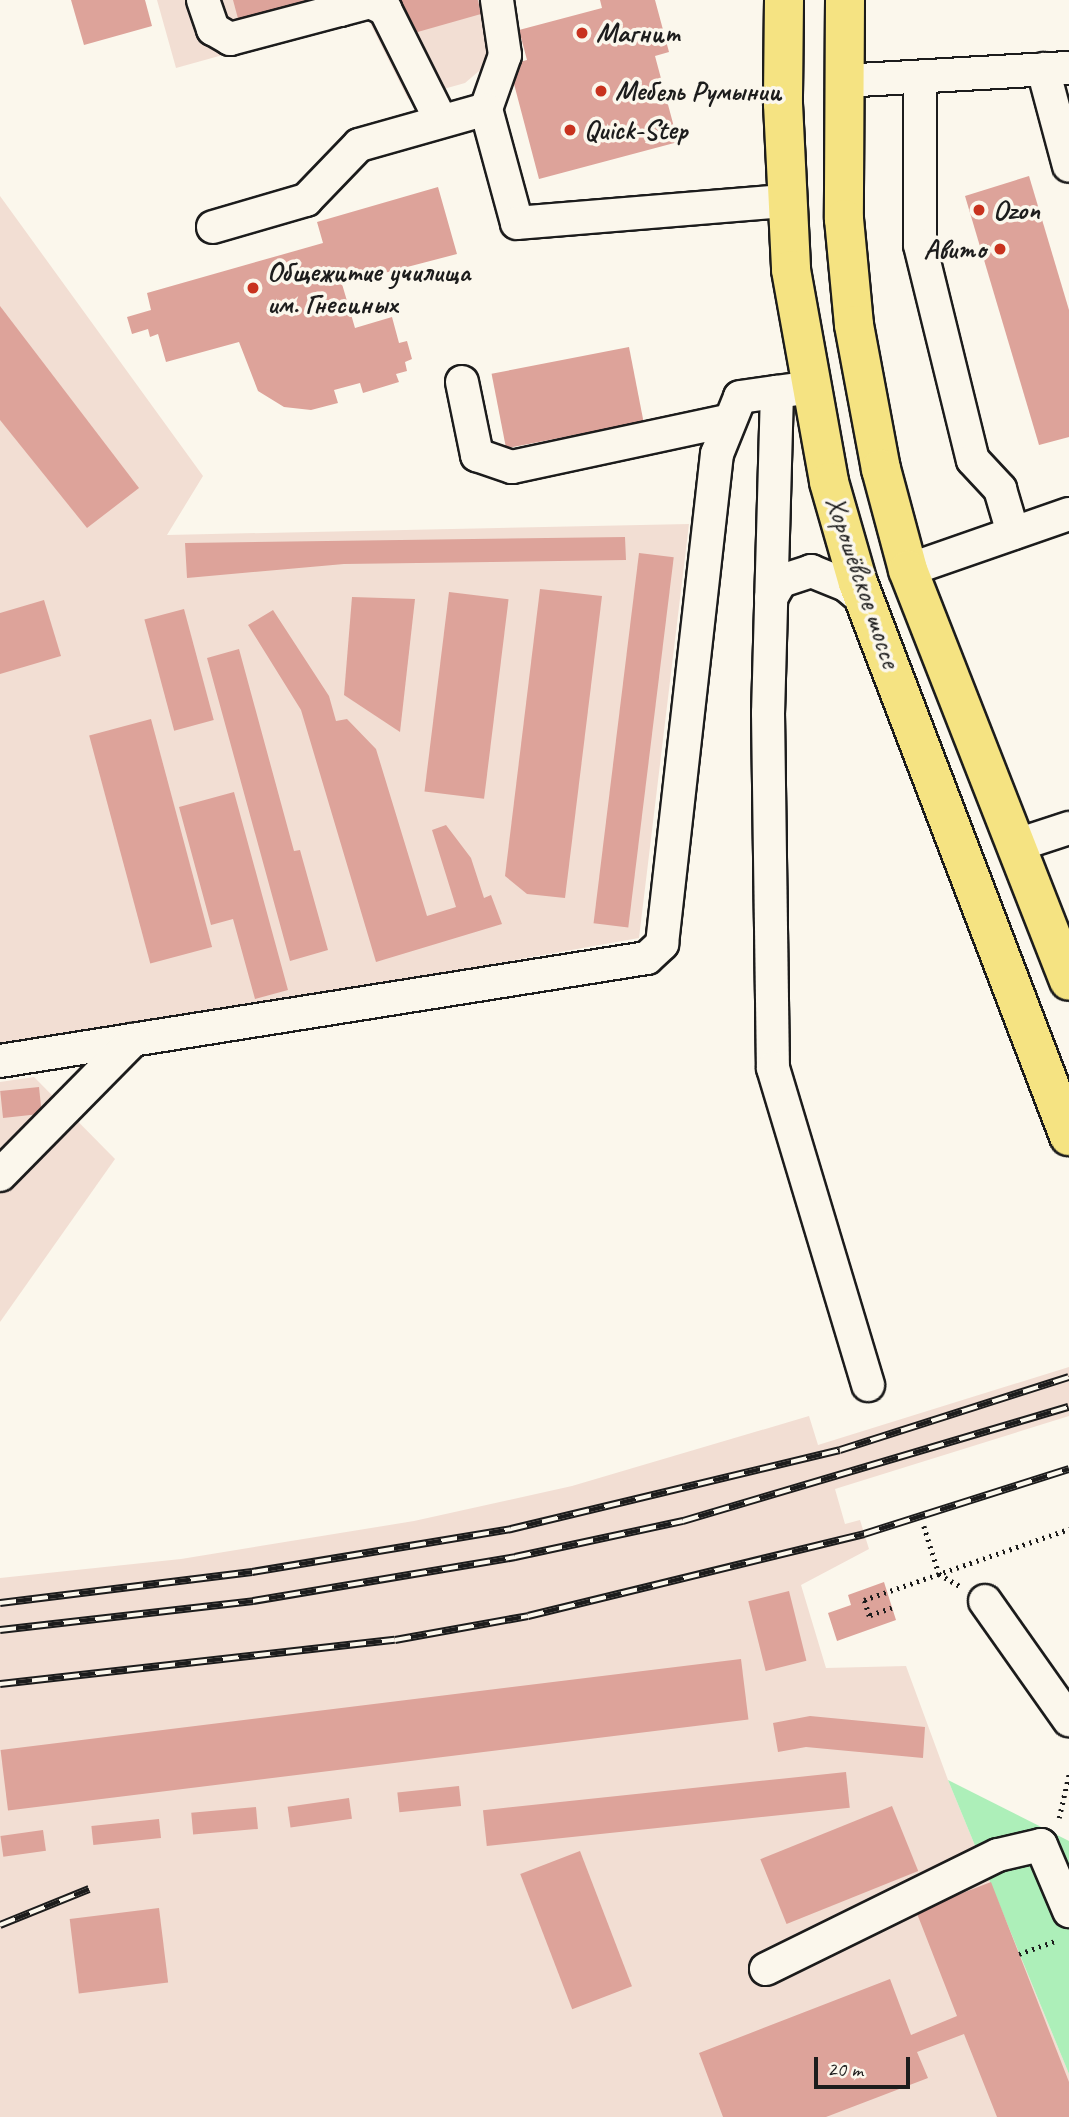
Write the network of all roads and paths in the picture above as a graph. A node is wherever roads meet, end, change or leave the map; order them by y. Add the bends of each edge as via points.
1 (203, 0) edge
2 (497, 0) edge
3 (784, 0) edge
4 (845, 0) edge
5 (339, 5) edge
6 (1056, 68) edge
7 (920, 77) junction
8 (842, 81) junction
9 (486, 109) junction
10 (441, 121) junction
11 (1069, 166) edge
12 (786, 201) junction
13 (212, 227) dead end
14 (462, 382) dead end
15 (793, 389) junction
16 (726, 421) junction
17 (1069, 514) edge
18 (1013, 533) junction
19 (908, 570) junction
20 (771, 598) junction
21 (866, 602) junction
22 (1069, 828) edge
23 (1014, 846) junction
24 (1065, 961) edge
25 (132, 1041) junction
26 (0, 1061) edge
27 (1069, 1136) edge
28 (0, 1175) edge
29 (868, 1385) dead end
30 (924, 1526) dead end
31 (1069, 1529) edge
32 (939, 1574) junction
33 (985, 1601) joint
34 (892, 1608) dead end
35 (1069, 1720) edge
36 (1069, 1774) edge
37 (1061, 1815) dead end
38 (1069, 1911) edge
39 (1069, 1936) edge
40 (1019, 1954) dead end
41 (766, 1969) dead end

1 - 5 lane via 213,29 230,38
2 - 9 lane via 506,48
3 - 12 main road, Хорошёвское шоссе
4 - 8 main road, Хорошёвское шоссе
5 - 10 lane via 370,2 385,9
6 - 7 lane
6 - 11 lane
7 - 8 lane
7 - 18 lane via 920,245 973,460 1000,489
8 - 19 main road, Хорошёвское шоссе via 844,219 854,325 881,469
9 - 10 lane
9 - 12 lane via 517,223
10 - 13 lane via 359,145 306,200
12 - 15 main road, Хорошёвское шоссе
14 - 16 lane via 477,455 512,467
15 - 16 lane via 740,397
15 - 20 lane
15 - 21 main road, Хорошёвское шоссе via 829,482
16 - 25 lane via 717,454 662,944 647,958
17 - 18 lane
18 - 19 lane
19 - 23 main road, Хорошёвское шоссе
20 - 21 lane via 781,581 811,572 846,584
20 - 29 lane via 768,713 774,1068
21 - 27 main road, Хорошёвское шоссе
22 - 23 lane
23 - 24 main road, Хорошёвское шоссе
25 - 26 lane
25 - 28 lane
30 - 32 path
31 - 32 path
32 - 33 path
32 - 34 path via 864,1600 869,1616
33 - 35 lane
36 - 37 path
38 - 41 lane via 1041,1846 998,1855
39 - 40 path

